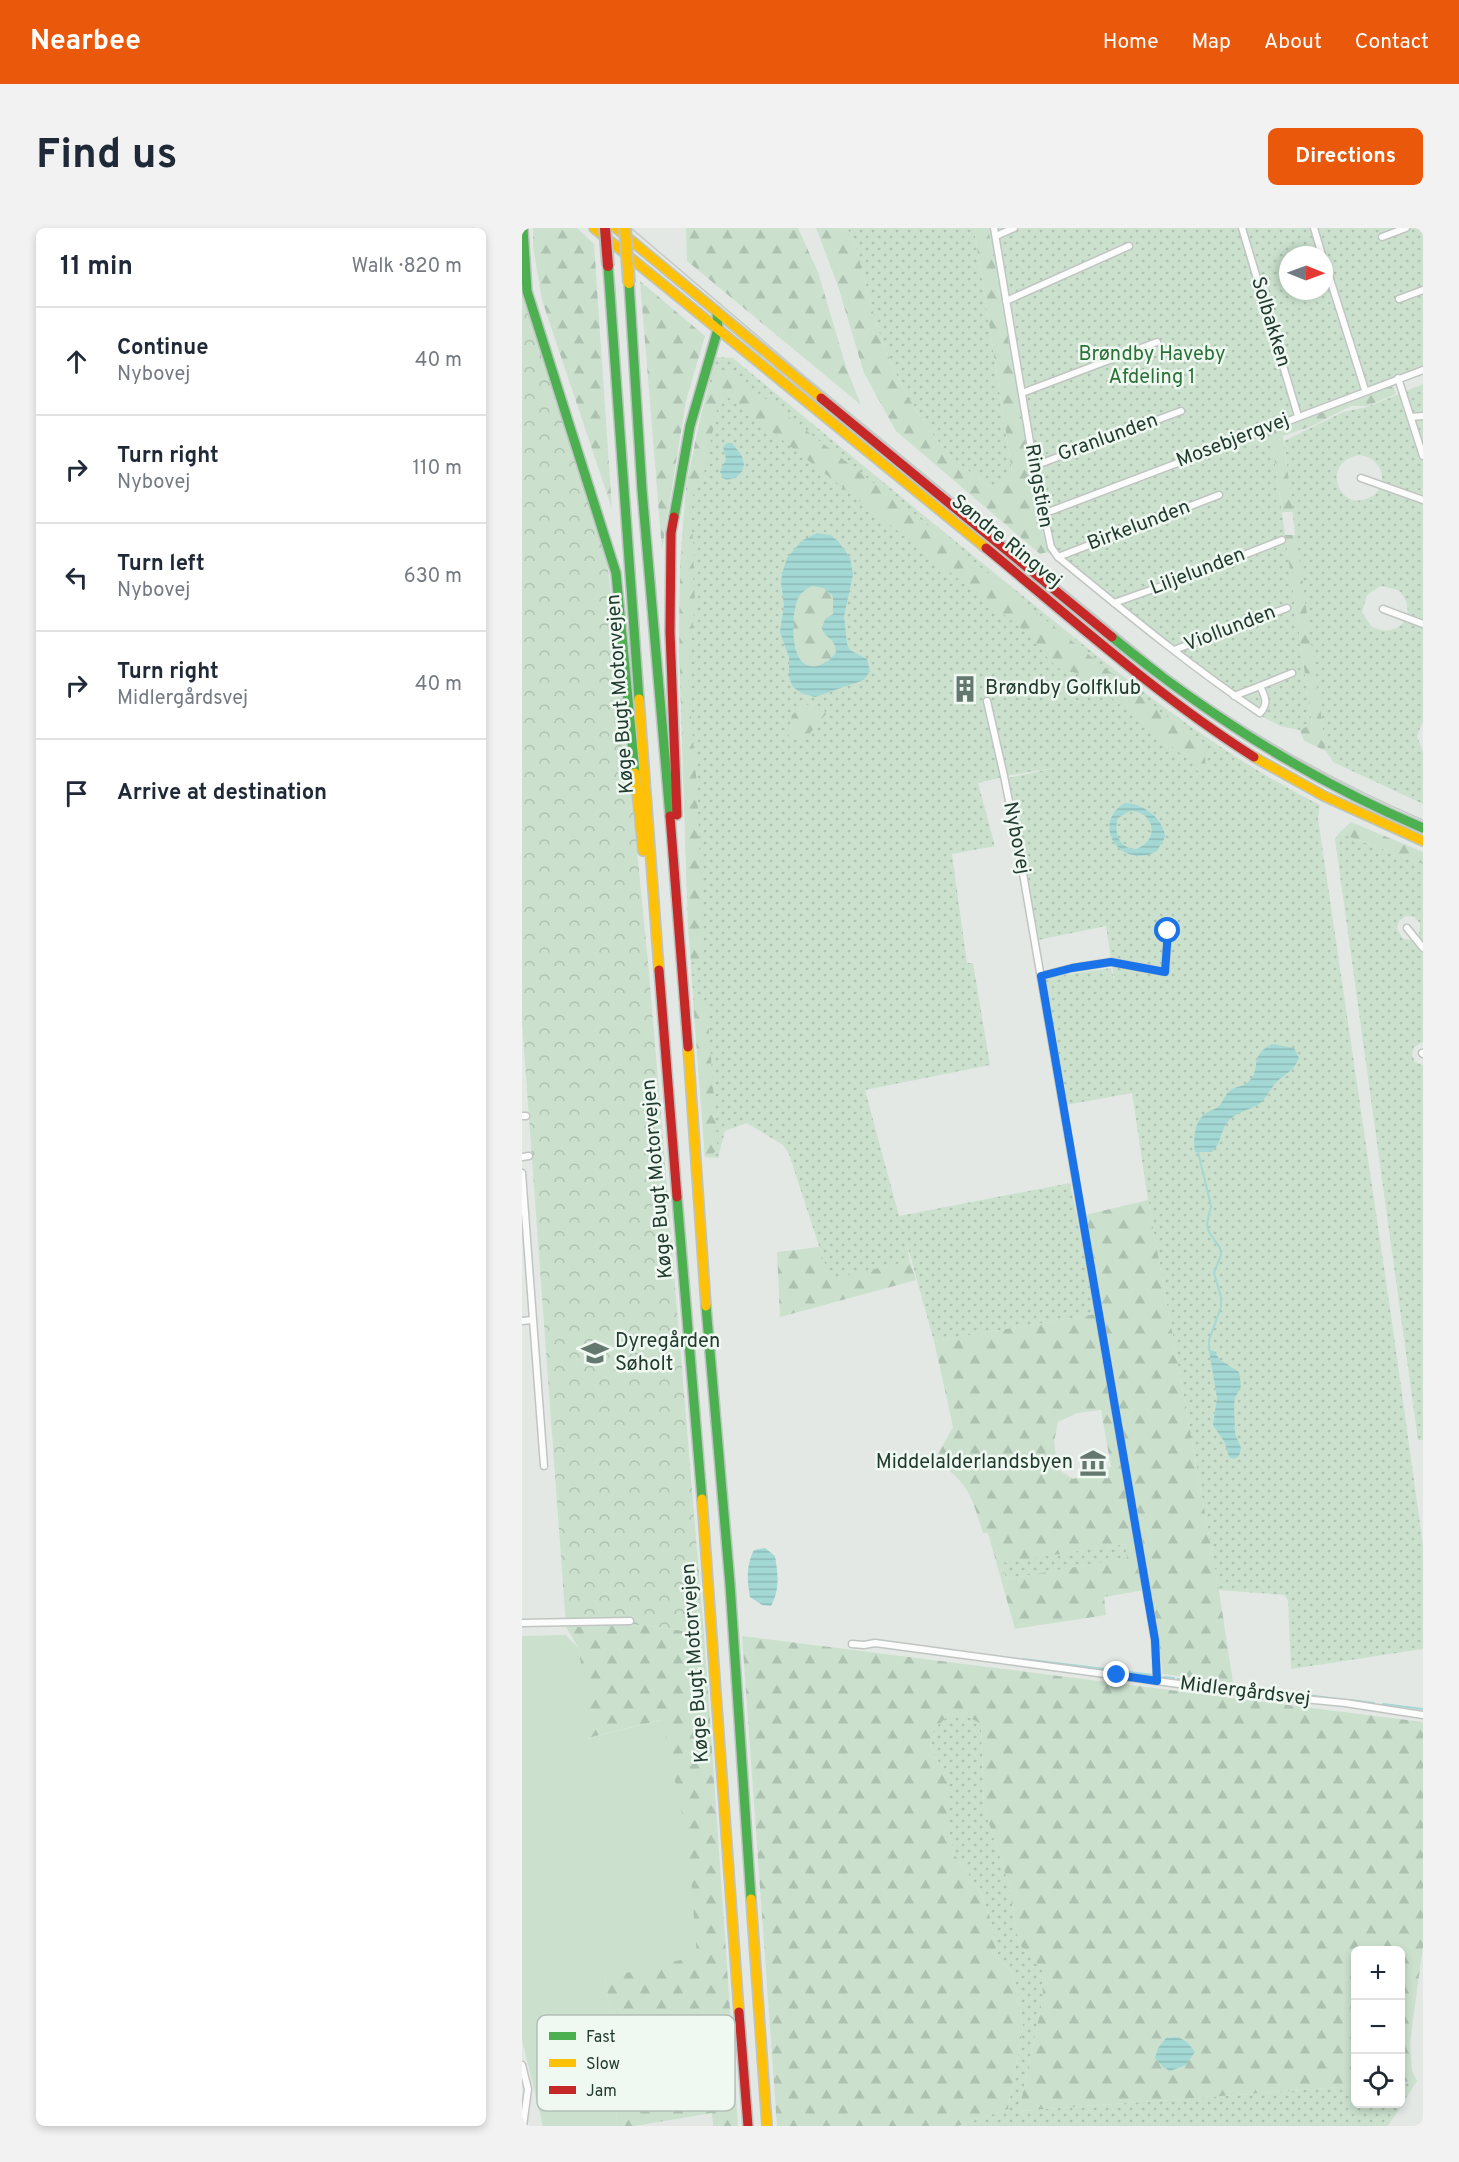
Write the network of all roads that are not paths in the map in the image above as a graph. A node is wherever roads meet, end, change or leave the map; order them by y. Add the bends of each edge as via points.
1 (523, 228) edge
2 (594, 228) edge
3 (605, 228) edge
4 (616, 228) edge
5 (625, 228) edge
6 (994, 228) edge
7 (1014, 228) edge
8 (1242, 228) edge
9 (1314, 228) edge
10 (1406, 228) edge
11 (996, 236) junction
12 (1382, 237) dead end
13 (1129, 246) dead end
14 (1319, 246) edge
15 (1333, 289) edge
16 (1423, 290) edge
17 (1399, 299) dead end
18 (1006, 301) junction
19 (717, 312) junction
20 (718, 329) junction
21 (1157, 342) dead end
22 (1423, 369) edge
23 (1398, 378) junction
24 (1365, 390) junction
25 (1022, 393) junction
26 (1181, 411) dead end
27 (1298, 416) junction
28 (1423, 416) edge
29 (1411, 417) junction
30 (1423, 456) edge
31 (1034, 466) junction
32 (1361, 478) dead end
33 (1219, 495) dead end
34 (1423, 500) edge
35 (1043, 514) junction
36 (1282, 540) dead end
37 (1058, 557) junction
38 (1114, 603) junction
39 (1287, 608) dead end
40 (1383, 609) dead end
41 (1423, 624) edge
42 (1174, 651) junction
43 (1292, 672) dead end
44 (1260, 686) junction
45 (1234, 696) junction
46 (987, 701) dead end
47 (1423, 828) edge
48 (1423, 841) edge
49 (1407, 928) dead end
50 (1168, 931) dead end
51 (1423, 948) edge
52 (682, 953) junction
53 (1041, 976) junction
54 (660, 988) junction
55 (522, 1173) edge
56 (532, 1320) junction
57 (522, 1321) edge
58 (544, 1466) dead end
59 (630, 1621) dead end
60 (522, 1623) edge
61 (852, 1644) dead end
62 (1157, 1681) junction
63 (1423, 1715) edge
64 (522, 2065) edge
65 (523, 2126) edge
66 (748, 2126) edge
67 (767, 2126) edge

1 - 54 main road via 527,291 616,573 655,975
2 - 20 main road, Søndre Ringvej
3 - 54 main road, Køge Bugt Motorvejen, bridge
4 - 19 main road, Søndre Ringvej
5 - 52 main road, Køge Bugt Motorvejen, bridge via 642,490
6 - 11 street, Ringstien
7 - 11 street
8 - 27 street, Solbakken
9 - 14 street
10 - 12 street
11 - 18 street, Ringstien
13 - 18 street
15 - 24 street
16 - 17 street
18 - 25 street, Ringstien
19 - 20 main road
19 - 47 main road, Søndre Ringvej via 1159,676 1276,755 1355,798
20 - 48 main road, Søndre Ringvej via 1153,685 1219,734 1307,787
20 - 52 main road via 690,426 671,533 670,632
21 - 25 street
22 - 23 street, Mosebjergvej
23 - 24 street, Mosebjergvej
23 - 29 street
24 - 27 street, Mosebjergvej
25 - 31 street, Ringstien
26 - 31 street, Granlunden
27 - 35 street, Mosebjergvej
28 - 29 street
29 - 30 street
31 - 35 street, Ringstien
32 - 34 street
33 - 37 street, Birkelunden
35 - 37 street, Ringstien via 1051,547
36 - 38 street, Liljelunden
37 - 38 street, Ringstien
38 - 42 street, Ringstien
39 - 42 street, Viollunden
40 - 41 street
42 - 45 street, Ringstien
43 - 44 street
44 - 45 street
44 - 45 street, Ringstien via 1266,701 1260,713
46 - 53 street, Nybovej
49 - 51 street
50 - 53 street via 1165,972 1111,962
52 - 67 main road, Køge Bugt Motorvejen
53 - 62 street, Nybovej via 1153,1629
54 - 66 main road, Køge Bugt Motorvejen via 710,1588
55 - 56 street
56 - 57 street
56 - 58 street
59 - 60 street
61 - 62 street, Midlergårdsvej via 875,1643
62 - 63 street, Midlergårdsvej
64 - 65 street via 528,2090

